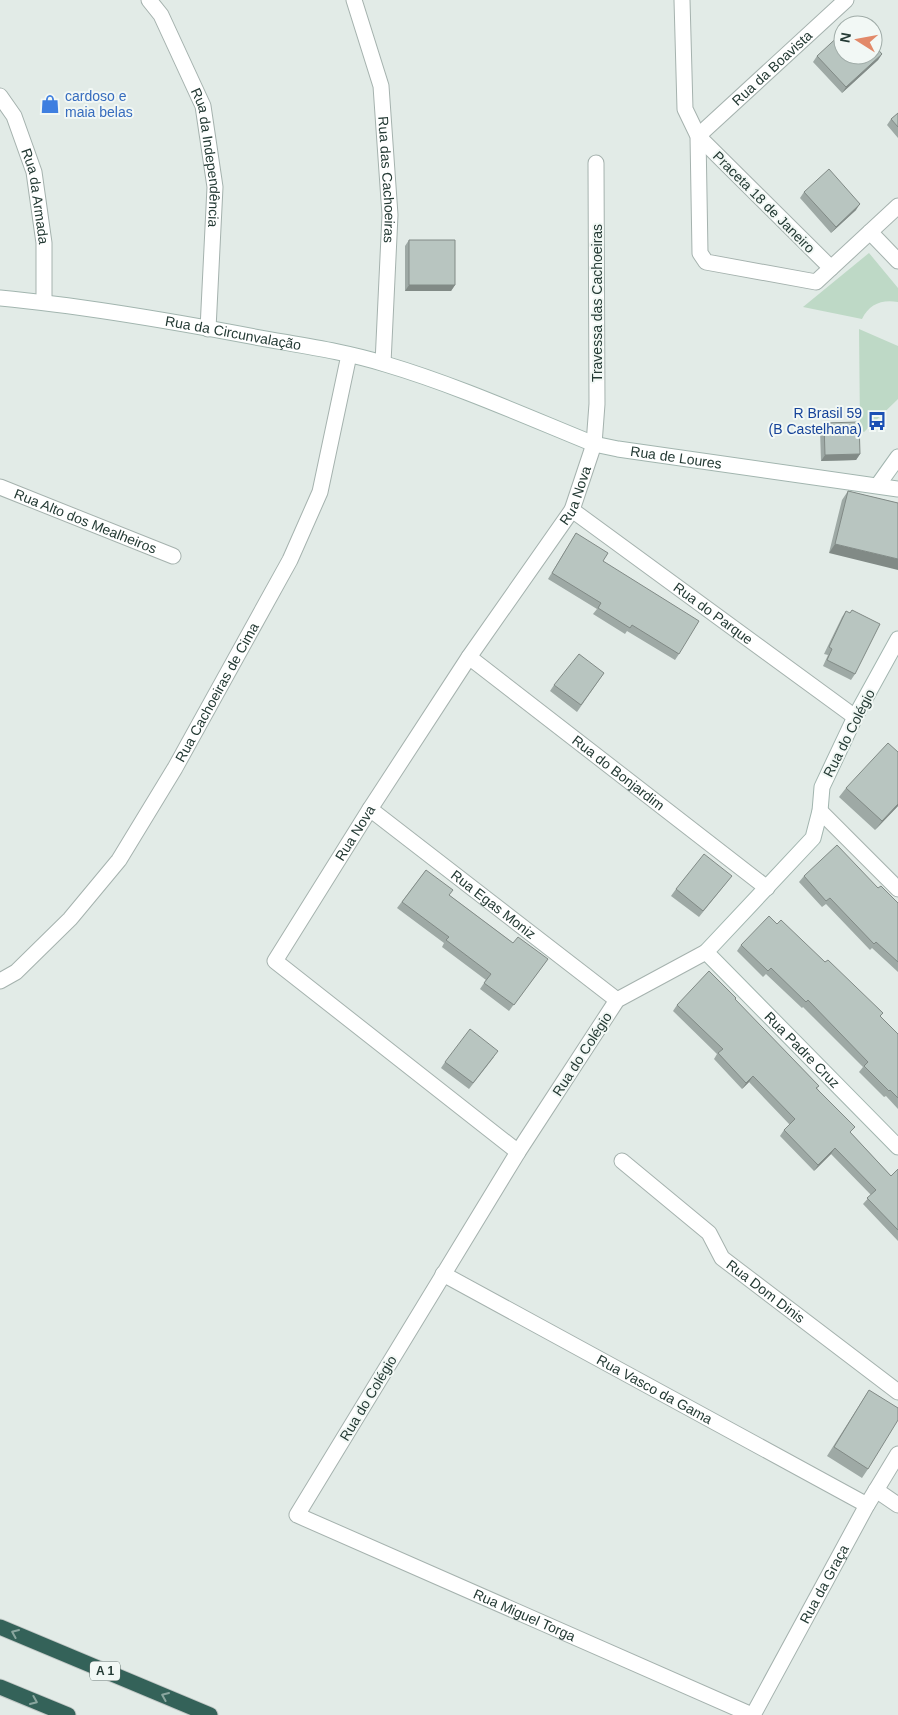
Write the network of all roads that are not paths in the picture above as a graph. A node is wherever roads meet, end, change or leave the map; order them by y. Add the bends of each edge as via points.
1 (149, 0) edge
2 (354, 0) edge
3 (682, 0) edge
4 (846, 0) edge
5 (0, 96) edge
6 (698, 136) junction
7 (596, 163) dead end
8 (898, 206) edge
9 (870, 232) junction
10 (898, 262) edge
11 (831, 268) junction
12 (0, 298) edge
13 (44, 302) junction
14 (208, 328) junction
15 (349, 355) junction
16 (383, 363) junction
17 (462, 391) joint
18 (594, 444) junction
19 (898, 457) edge
20 (878, 485) junction
21 (0, 486) edge
22 (898, 489) edge
23 (572, 510) junction
24 (173, 556) dead end
25 (898, 641) edge
26 (470, 657) junction
27 (855, 717) junction
28 (370, 809) junction
29 (820, 811) junction
30 (768, 888) junction
31 (898, 889) edge
32 (706, 952) junction
33 (0, 981) edge
34 (617, 1000) junction
35 (898, 1147) edge
36 (518, 1152) junction
37 (622, 1161) dead end
38 (443, 1274) junction
39 (898, 1392) edge
40 (898, 1454) edge
41 (876, 1490) junction
42 (867, 1505) junction
43 (898, 1505) edge
44 (297, 1515) joint
45 (0, 1627) edge
46 (0, 1687) edge
47 (68, 1715) edge
48 (210, 1715) edge
49 (752, 1715) edge

1 - 14 street, Rua da Independência via 161,15 203,106 215,188
2 - 16 street, Rua das Cachoeiras via 381,86 390,215
3 - 6 street via 685,109
4 - 6 street, Rua da Boavista
5 - 13 street, Rua da Armada via 14,116 34,172 44,243
6 - 11 street, Praceta 18 de Janeiro
6 - 11 street via 700,253 706,262 816,282
7 - 18 street, Travessa das Cachoeiras via 597,404
8 - 9 street
9 - 10 street
9 - 11 street
12 - 13 street, Rua da Circunvalação
13 - 14 street, Rua da Circunvalação
14 - 15 street, Rua da Circunvalação
15 - 16 street, Rua da Circunvalação
15 - 33 street, Rua Cachoeiras de Cima via 320,492 290,560 175,768 120,860 70,920 16,972
16 - 17 street, Rua da Circunvalação
17 - 18 street, Rua de Loures
18 - 20 street, Rua de Loures
18 - 23 street, Rua Nova
19 - 20 street
20 - 22 street, Rua de Loures
21 - 24 street, Rua Alto dos Mealheiros
23 - 26 street, Rua Nova
23 - 27 street, Rua do Parque
25 - 27 street, Rua do Colégio
26 - 28 street, Rua Nova
26 - 30 street, Rua do Bonjardim
27 - 29 street, Rua do Colégio via 822,787
28 - 34 street, Rua Egas Moniz
28 - 36 street, Rua Nova via 275,960
29 - 30 street, Rua do Colégio via 813,838
29 - 31 street
30 - 32 street, Rua do Colégio
32 - 34 street, Rua do Colégio
32 - 35 street, Rua Padre Cruz
34 - 36 street, Rua do Colégio
36 - 38 street, Rua do Colégio
37 - 39 street, Rua Dom Dinis via 710,1233 722,1258
38 - 42 street, Rua Vasco da Gama
38 - 44 street, Rua do Colégio
40 - 41 street, Rua da Graça
41 - 42 street, Rua da Graça
41 - 43 street
42 - 49 street, Rua da Graça
44 - 49 street, Rua Miguel Torga
48 -> 45 highway, A 1
46 -> 47 highway

